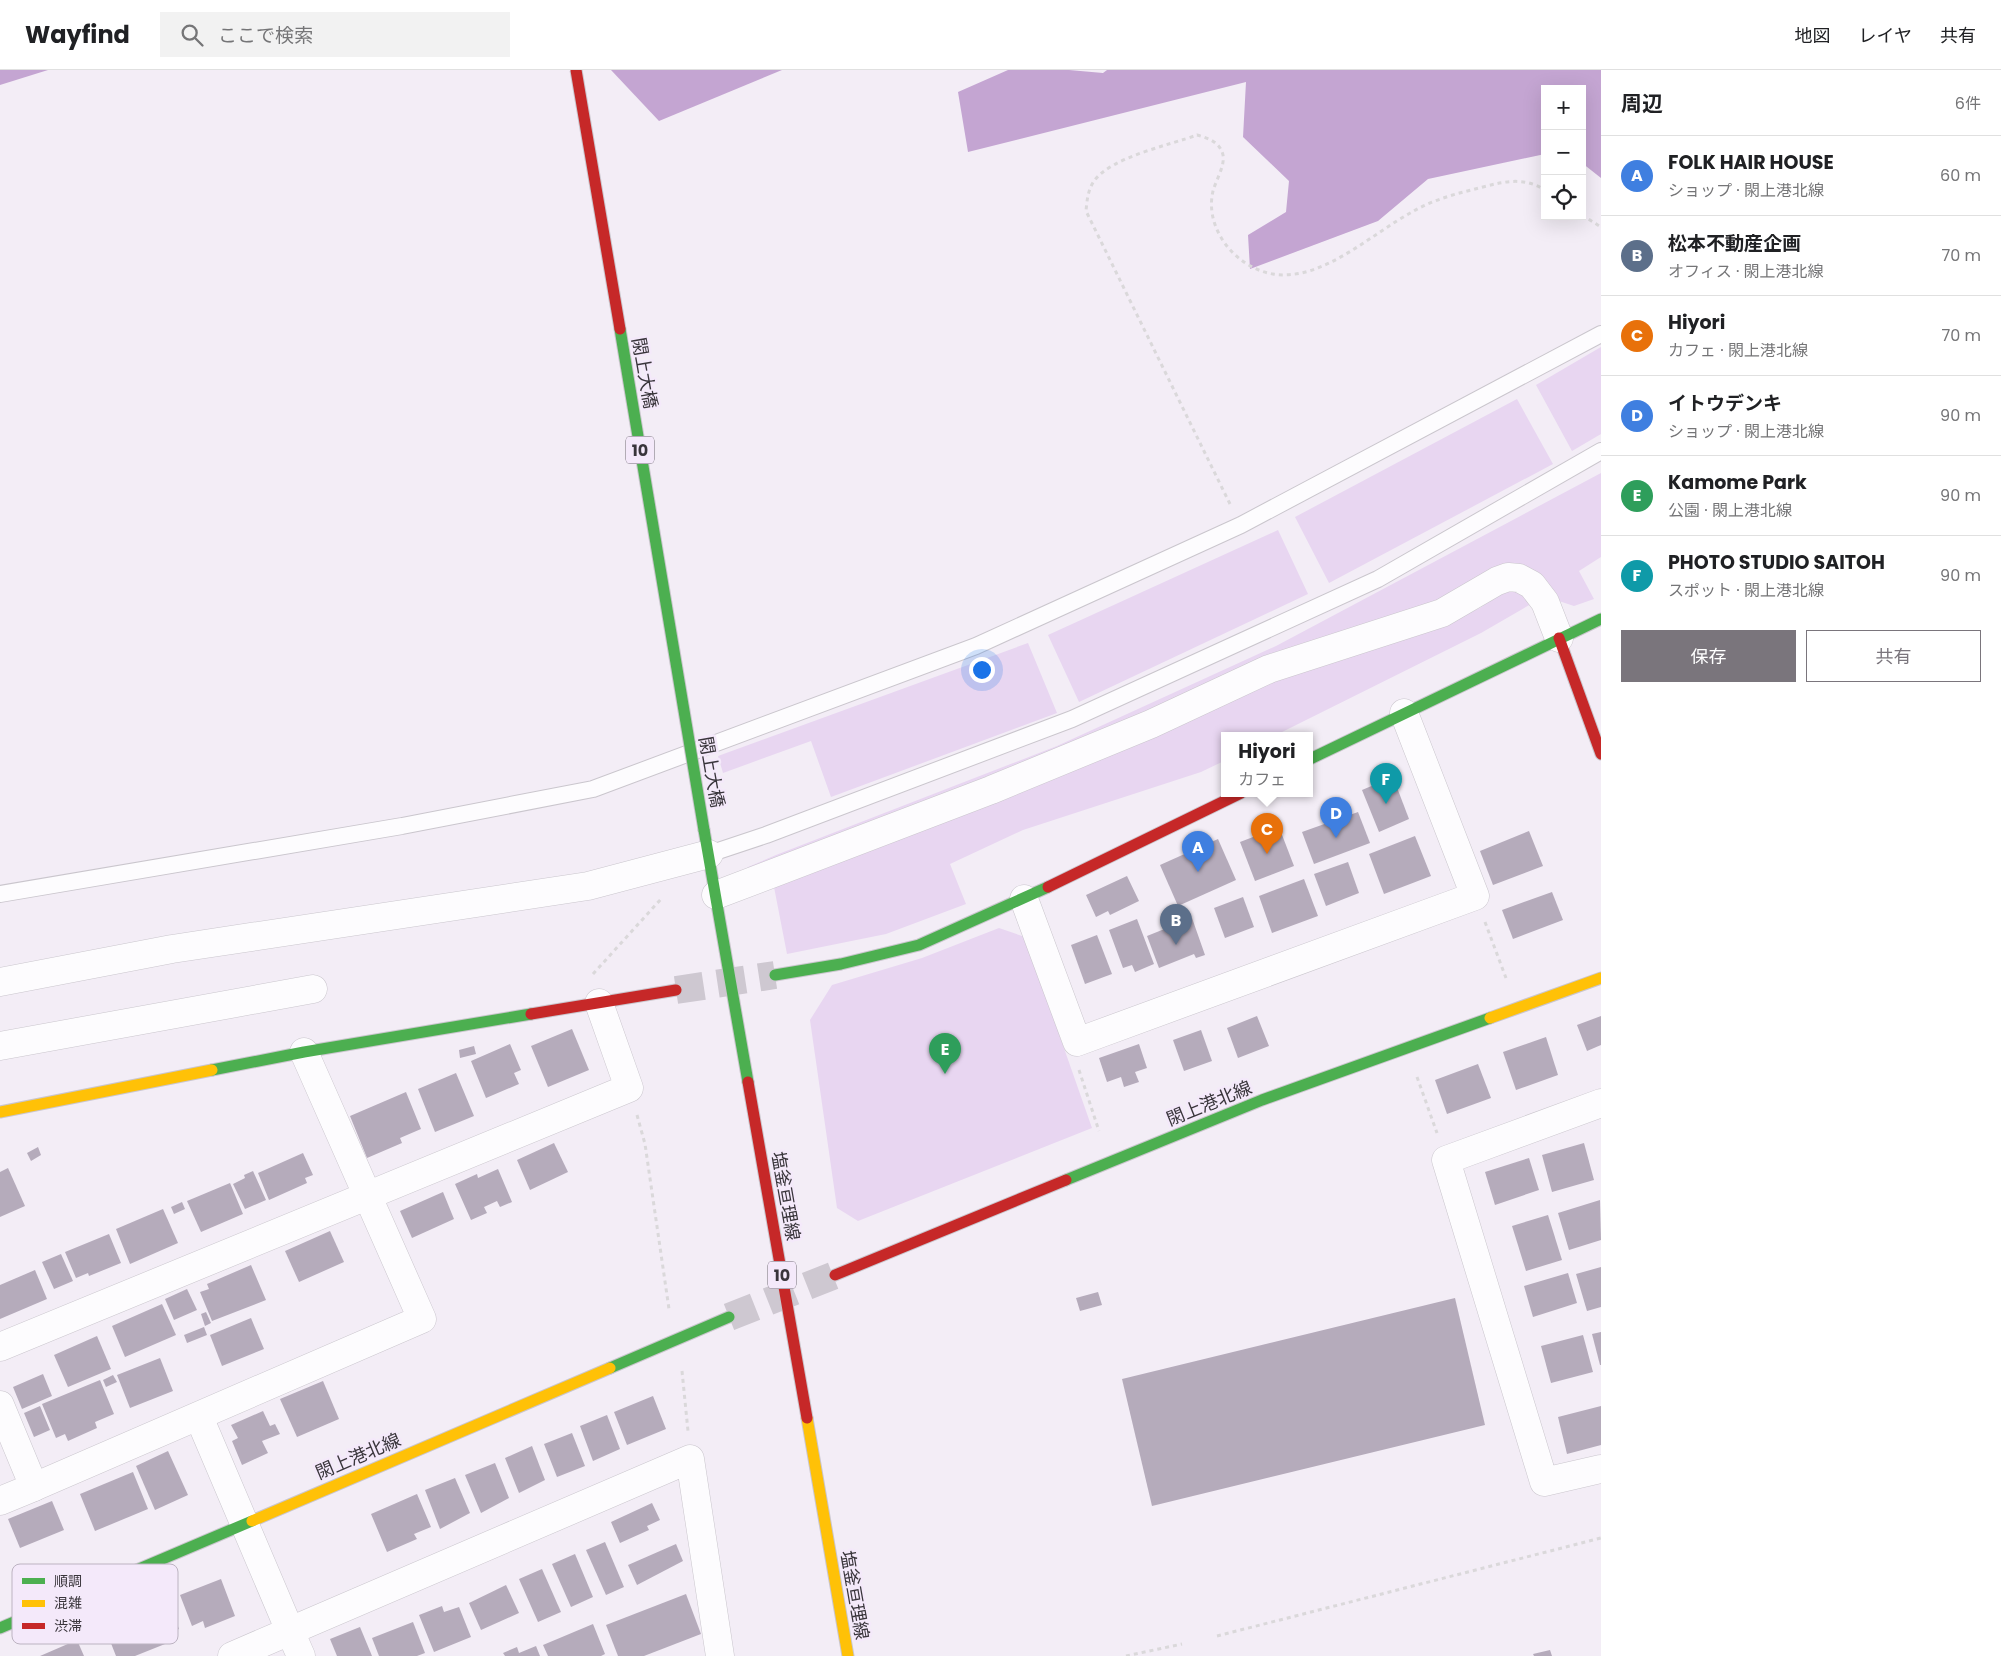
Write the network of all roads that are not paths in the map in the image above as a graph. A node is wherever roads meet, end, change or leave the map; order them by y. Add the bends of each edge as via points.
1 (576, 70) edge
2 (1601, 334) edge
3 (1601, 451) edge
4 (1601, 619) edge
5 (1559, 638) junction
6 (1404, 713) junction
7 (1601, 754) edge
8 (1313, 758) edge
9 (1233, 797) edge
10 (706, 842) junction
11 (0, 894) edge
12 (716, 895) junction
13 (1024, 899) junction
14 (775, 975) tunnel mouth
15 (1601, 978) edge
16 (0, 982) edge
17 (313, 989) dead end
18 (676, 990) tunnel mouth
19 (593, 992) junction
20 (0, 1046) edge
21 (304, 1052) junction
22 (1601, 1104) edge
23 (0, 1112) edge
24 (367, 1196) junction
25 (835, 1275) tunnel mouth
26 (729, 1317) tunnel mouth
27 (0, 1347) edge
28 (0, 1405) edge
29 (199, 1416) junction
30 (1601, 1468) edge
31 (34, 1487) junction
32 (0, 1501) edge
33 (243, 1523) junction
34 (148, 1564) edge
35 (12, 1623) edge
36 (0, 1628) edge
37 (290, 1631) junction
38 (848, 1655) edge
39 (232, 1656) edge
40 (300, 1656) edge
41 (720, 1656) edge

1 - 10 street, 閖上大橋 / 10, bridge
2 - 11 lane via 1241,525 976,646 593,788 392,827
3 - 10 lane via 1378,579 1072,720 766,835
4 - 5 street
5 - 6 street
5 - 7 street
5 - 12 street via 1545,602 1532,585 1519,578 1508,577 1442,613 1269,668 1151,724 1000,786
6 - 8 street
6 - 13 street via 1475,896 1077,1042
9 - 13 street
10 - 12 street, 塩釜亘理線 / 10
10 - 16 street via 588,886 172,949
12 - 38 street, 塩釜亘理線 / 10
13 - 14 street via 919,945 842,964
15 - 25 street, 閖上港北線 via 1262,1100
17 - 20 street
18 - 19 street
19 - 21 street
19 - 24 street via 629,1088
21 - 23 street
21 - 24 street
22 - 30 street via 1446,1160 1544,1482
24 - 27 street
24 - 29 street via 422,1319
26 - 33 street, 閖上港北線
28 - 31 street
29 - 31 street
29 - 33 street
31 - 32 street
33 - 34 street, 閖上港北線
33 - 37 street
35 - 36 street, 閖上港北線
37 - 39 street
37 - 40 street
37 - 41 street via 690,1459

